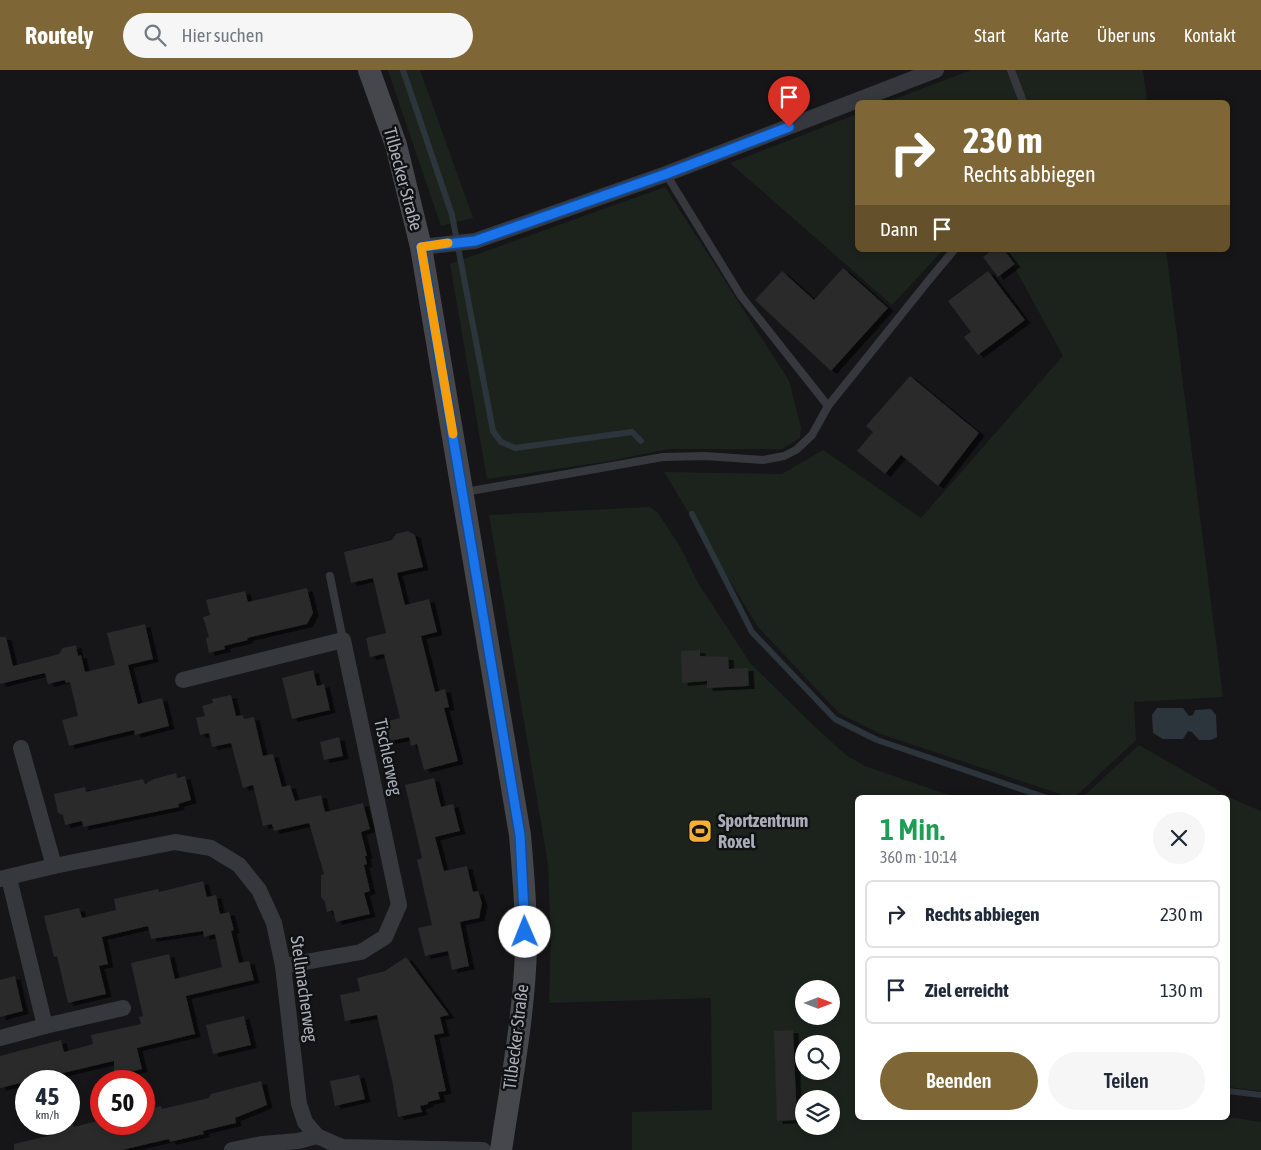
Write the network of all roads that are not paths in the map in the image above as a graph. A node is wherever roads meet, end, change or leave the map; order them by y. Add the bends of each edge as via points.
1 (369, 70) edge
2 (936, 70) edge
3 (1011, 70) edge
4 (858, 100) edge
5 (1022, 100) edge
6 (855, 101) edge
7 (666, 174) junction
8 (421, 247) junction
9 (952, 252) edge
10 (828, 406) junction
11 (463, 493) junction
12 (330, 576) dead end
13 (344, 640) junction
14 (183, 680) dead end
15 (21, 748) dead end
16 (54, 866) junction
17 (4, 879) edge
18 (283, 966) junction
19 (123, 1008) dead end
20 (44, 1026) junction
21 (0, 1038) edge
22 (317, 1136) junction
23 (263, 1147) edge
24 (232, 1150) edge
25 (483, 1150) edge
26 (501, 1150) edge

1 - 8 main road, Tilbecker Straße via 396,146
2 - 4 street
3 - 5 lane
6 - 7 street
7 - 8 street via 475,241
7 - 10 lane via 741,296
8 - 11 main road, Tilbecker Straße
9 - 10 lane
10 - 11 lane via 812,435 784,456 763,460 663,457
11 - 26 main road, Tilbecker Straße via 520,835 525,897 522,1007
12 - 13 lane
13 - 14 street
13 - 18 street, Tischlerweg via 399,906 385,936 360,952
15 - 16 street
16 - 17 street, Stellmacherweg
16 - 18 street, Stellmacherweg via 175,842 211,848 239,865 259,890 274,923
17 - 20 street, Stellmacherweg
18 - 22 street, Stellmacherweg via 299,1104 305,1122
19 - 20 street
20 - 21 street
22 - 23 street
22 - 25 street via 342,1147
23 - 24 street

